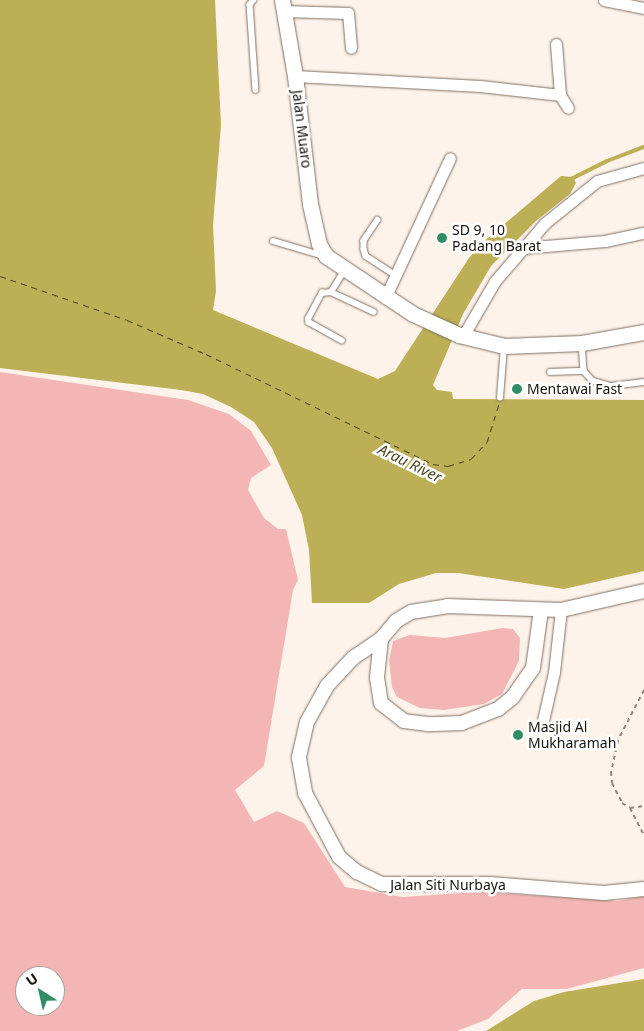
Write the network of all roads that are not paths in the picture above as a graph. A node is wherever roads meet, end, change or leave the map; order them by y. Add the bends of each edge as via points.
1 (254, 0) edge
2 (604, 0) edge
3 (283, 6) edge
4 (644, 8) edge
5 (556, 44) dead end
6 (351, 48) dead end
7 (295, 76) junction
8 (256, 90) dead end
9 (560, 96) junction
10 (568, 108) dead end
11 (450, 158) dead end
12 (644, 168) edge
13 (378, 220) dead end
14 (644, 233) edge
15 (273, 241) dead end
16 (522, 248) junction
17 (326, 256) junction
18 (344, 270) junction
19 (397, 276) junction
20 (331, 292) junction
21 (385, 298) junction
22 (374, 312) dead end
23 (644, 332) edge
24 (461, 335) junction
25 (342, 341) dead end
26 (582, 343) junction
27 (504, 346) junction
28 (584, 371) junction
29 (550, 372) dead end
30 (644, 382) edge
31 (500, 398) dead end
32 (644, 591) edge
33 (541, 610) junction
34 (561, 610) junction
35 (381, 639) junction
36 (542, 725) dead end
37 (644, 889) edge

1 - 8 lane via 250,5
2 - 4 street
3 - 6 street via 345,11 351,16
3 - 7 main road, Jalan Muaro
5 - 9 street
7 - 9 street via 480,86
7 - 17 main road, Jalan Muaro via 310,204 319,244
9 - 10 street
11 - 19 street
12 - 16 street via 589,186 545,223
13 - 19 lane via 364,241 366,256
14 - 16 street via 605,241
15 - 17 lane
16 - 24 street via 495,281
17 - 18 main road
18 - 20 lane
18 - 21 main road
19 - 21 street
20 - 22 lane
20 - 25 lane via 322,293 308,319 311,325
21 - 24 main road
23 - 26 main road
24 - 27 main road
26 - 27 main road
26 - 28 lane
27 - 31 lane
28 - 29 lane
28 - 30 lane via 602,386
32 - 34 street
33 - 34 street
33 - 35 street via 427,607 396,621
33 - 35 street via 533,668 525,682 498,709 462,723 404,721 390,712 377,692
34 - 36 street via 554,672
35 - 37 street, Jalan Siti Nurbaya via 353,658 327,686 307,722 299,758 305,793 339,857 357,872 382,884 490,884 604,893

